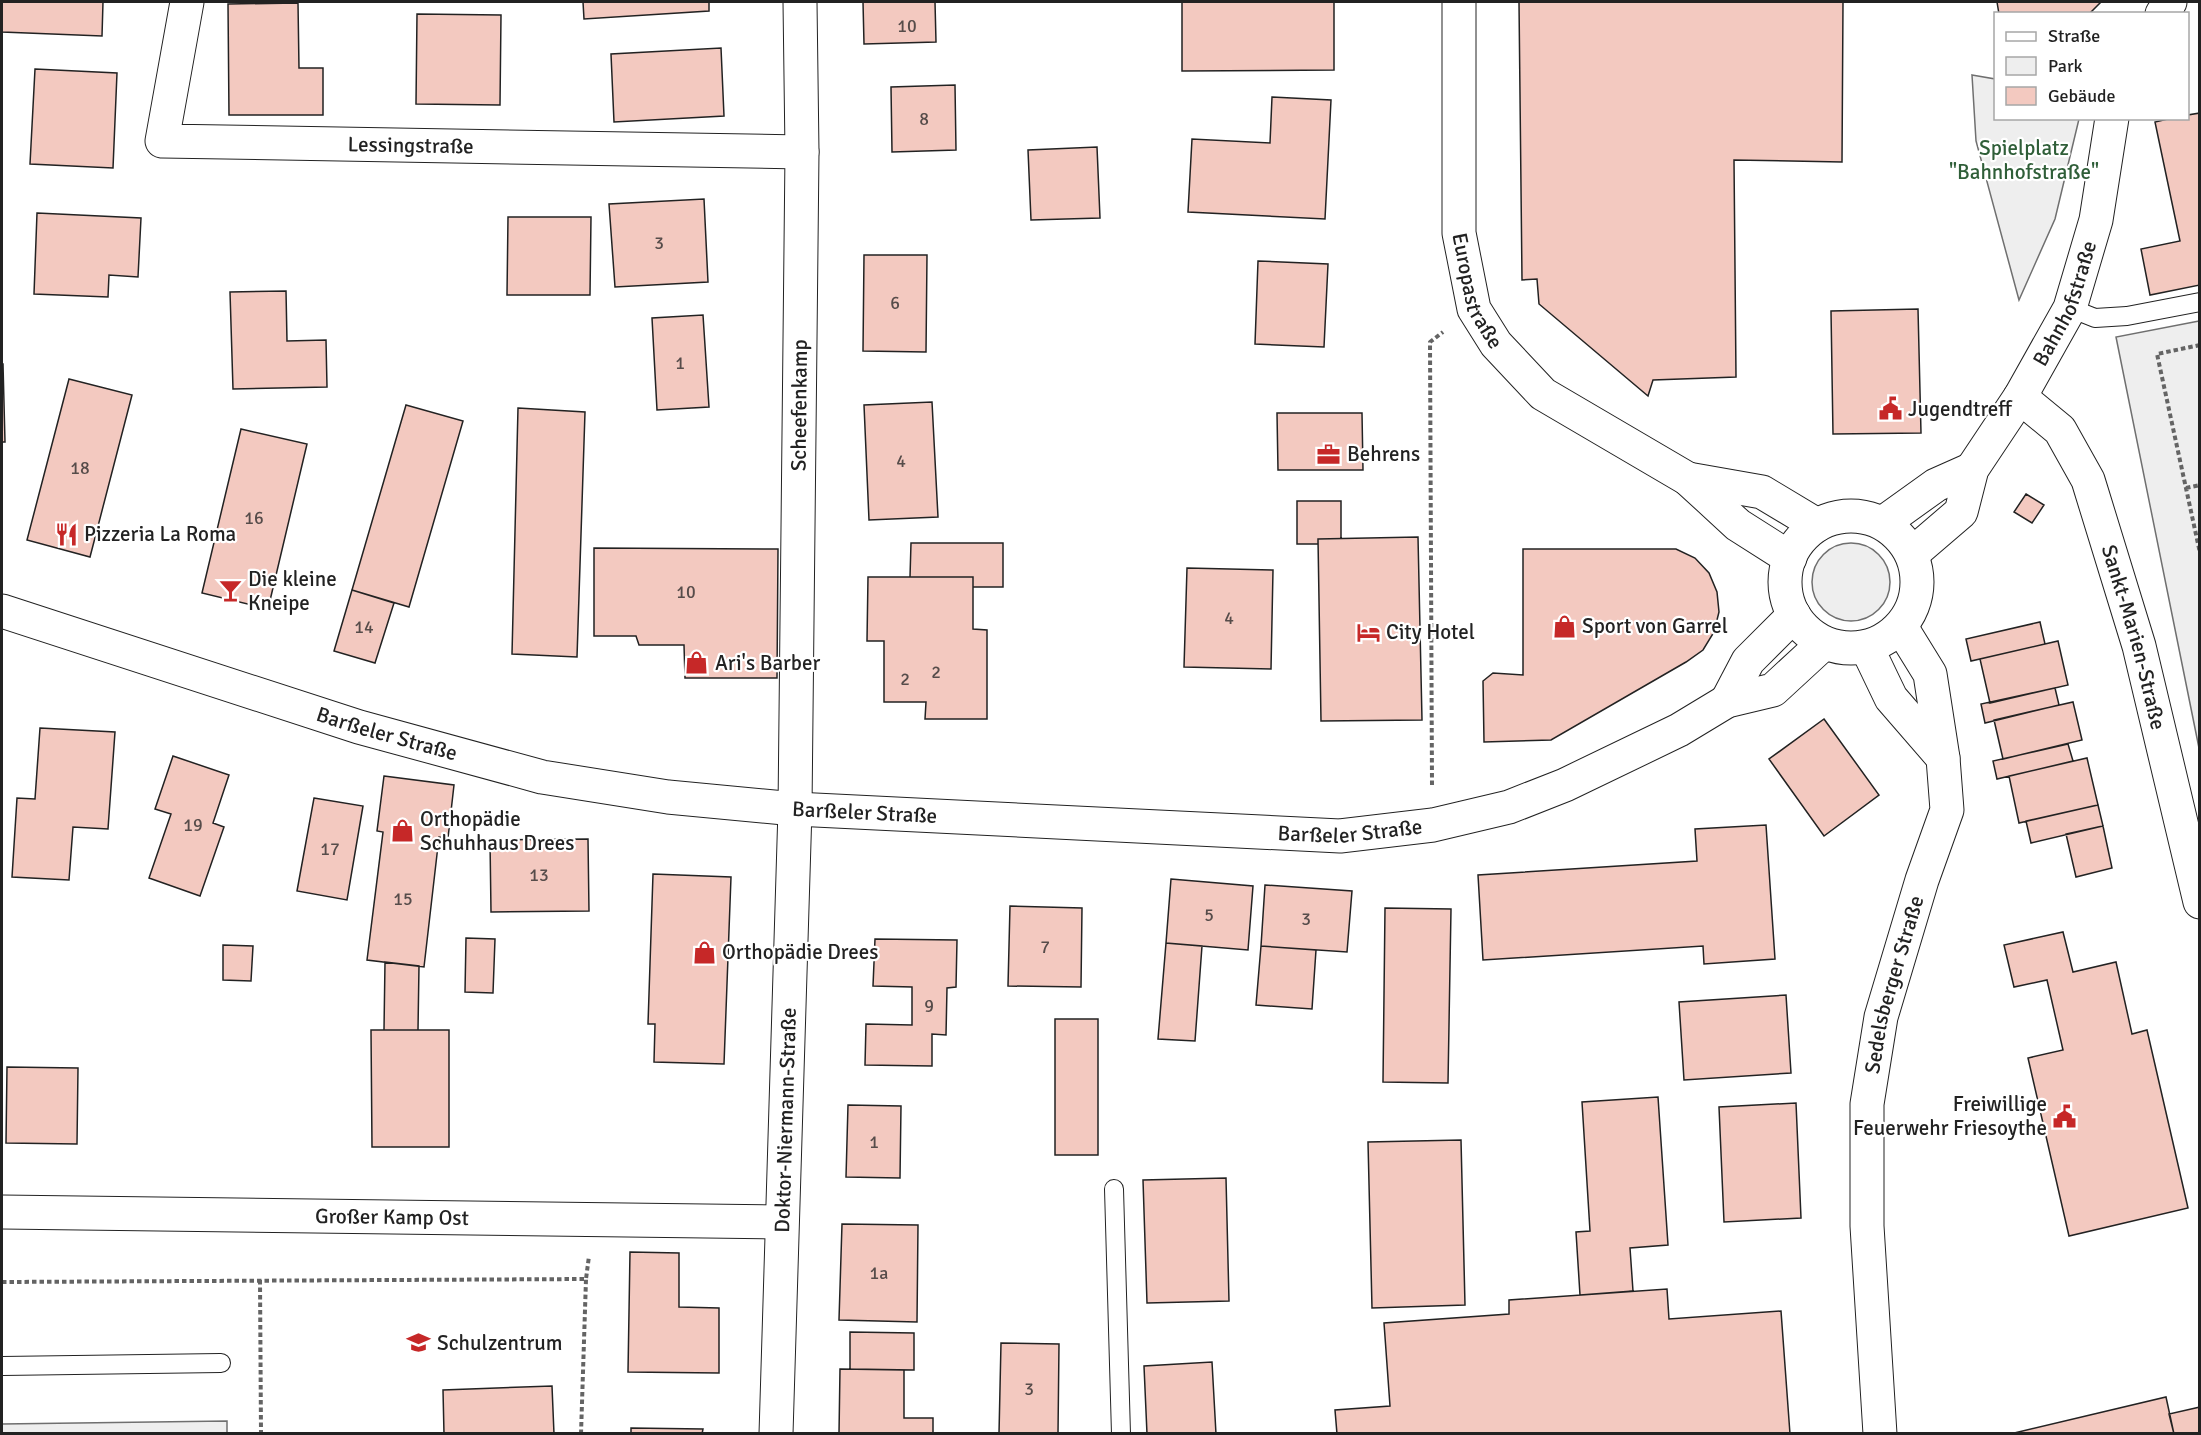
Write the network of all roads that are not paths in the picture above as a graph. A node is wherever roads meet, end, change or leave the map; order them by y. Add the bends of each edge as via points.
1 (187, 2) edge
2 (800, 2) edge
3 (1460, 2) edge
4 (2112, 120) edge
5 (802, 152) junction
6 (2199, 302) edge
7 (2070, 308) junction
8 (2020, 397) junction
9 (1972, 469) junction
10 (1688, 479) junction
11 (1883, 524) junction
12 (1817, 525) junction
13 (1912, 554) junction
14 (1790, 558) junction
15 (2, 611) edge
16 (1794, 615) junction
17 (1902, 627) junction
18 (1824, 644) junction
19 (1867, 648) junction
20 (1727, 701) junction
21 (1942, 758) junction
22 (795, 809) junction
23 (2199, 902) edge
24 (1114, 1189) dead end
25 (2, 1212) edge
26 (781, 1222) junction
27 (221, 1363) dead end
28 (2, 1366) edge
29 (776, 1434) edge
30 (1121, 1434) edge
31 (1880, 1434) edge

1 - 5 street, Lessingstraße via 162,141
2 - 5 street, Scheefenkamp
3 - 10 street, Europastraße via 1459,232 1474,309 1496,345 1543,394
4 - 7 street, Bahnhofstraße via 2096,220
5 - 22 street, Scheefenkamp
6 - 7 lane via 2095,318
7 - 8 street, Bahnhofstraße
8 - 9 street, Bahnhofstraße
8 - 23 street, Sankt-Marien-Straße via 2060,430 2088,480 2139,646
9 - 11 street via 1936,485
9 - 13 street, Bahnhofstraße via 1960,512
10 - 12 street, Europastraße via 1761,492
10 - 14 street, Europastraße via 1738,525
11 - 12 street via 1850,516
11 - 13 street via 1900,536
12 - 14 street via 1800,538
13 - 17 street via 1918,592
14 - 16 street via 1785,587
15 - 22 street, Barßeler Straße via 359,727 542,777 668,797
16 - 18 street via 1806,631
16 - 20 street via 1748,661
17 - 19 street
17 - 21 street, Sedelsberger Straße via 1930,674
18 - 19 street via 1845,649
18 - 20 street, Barßeler Straße via 1773,690
19 - 21 street via 1890,698
20 - 22 street, Barßeler Straße via 1678,730 1565,785 1509,807 1433,825 1340,836
21 - 31 street, Sedelsberger Straße via 1947,810 1881,1017 1867,1104 1867,1226
22 - 26 street, Doktor-Niermann-Straße
24 - 30 lane
25 - 26 street, Großer Kamp Ost
26 - 29 street, Doktor-Niermann-Straße
27 - 28 lane

